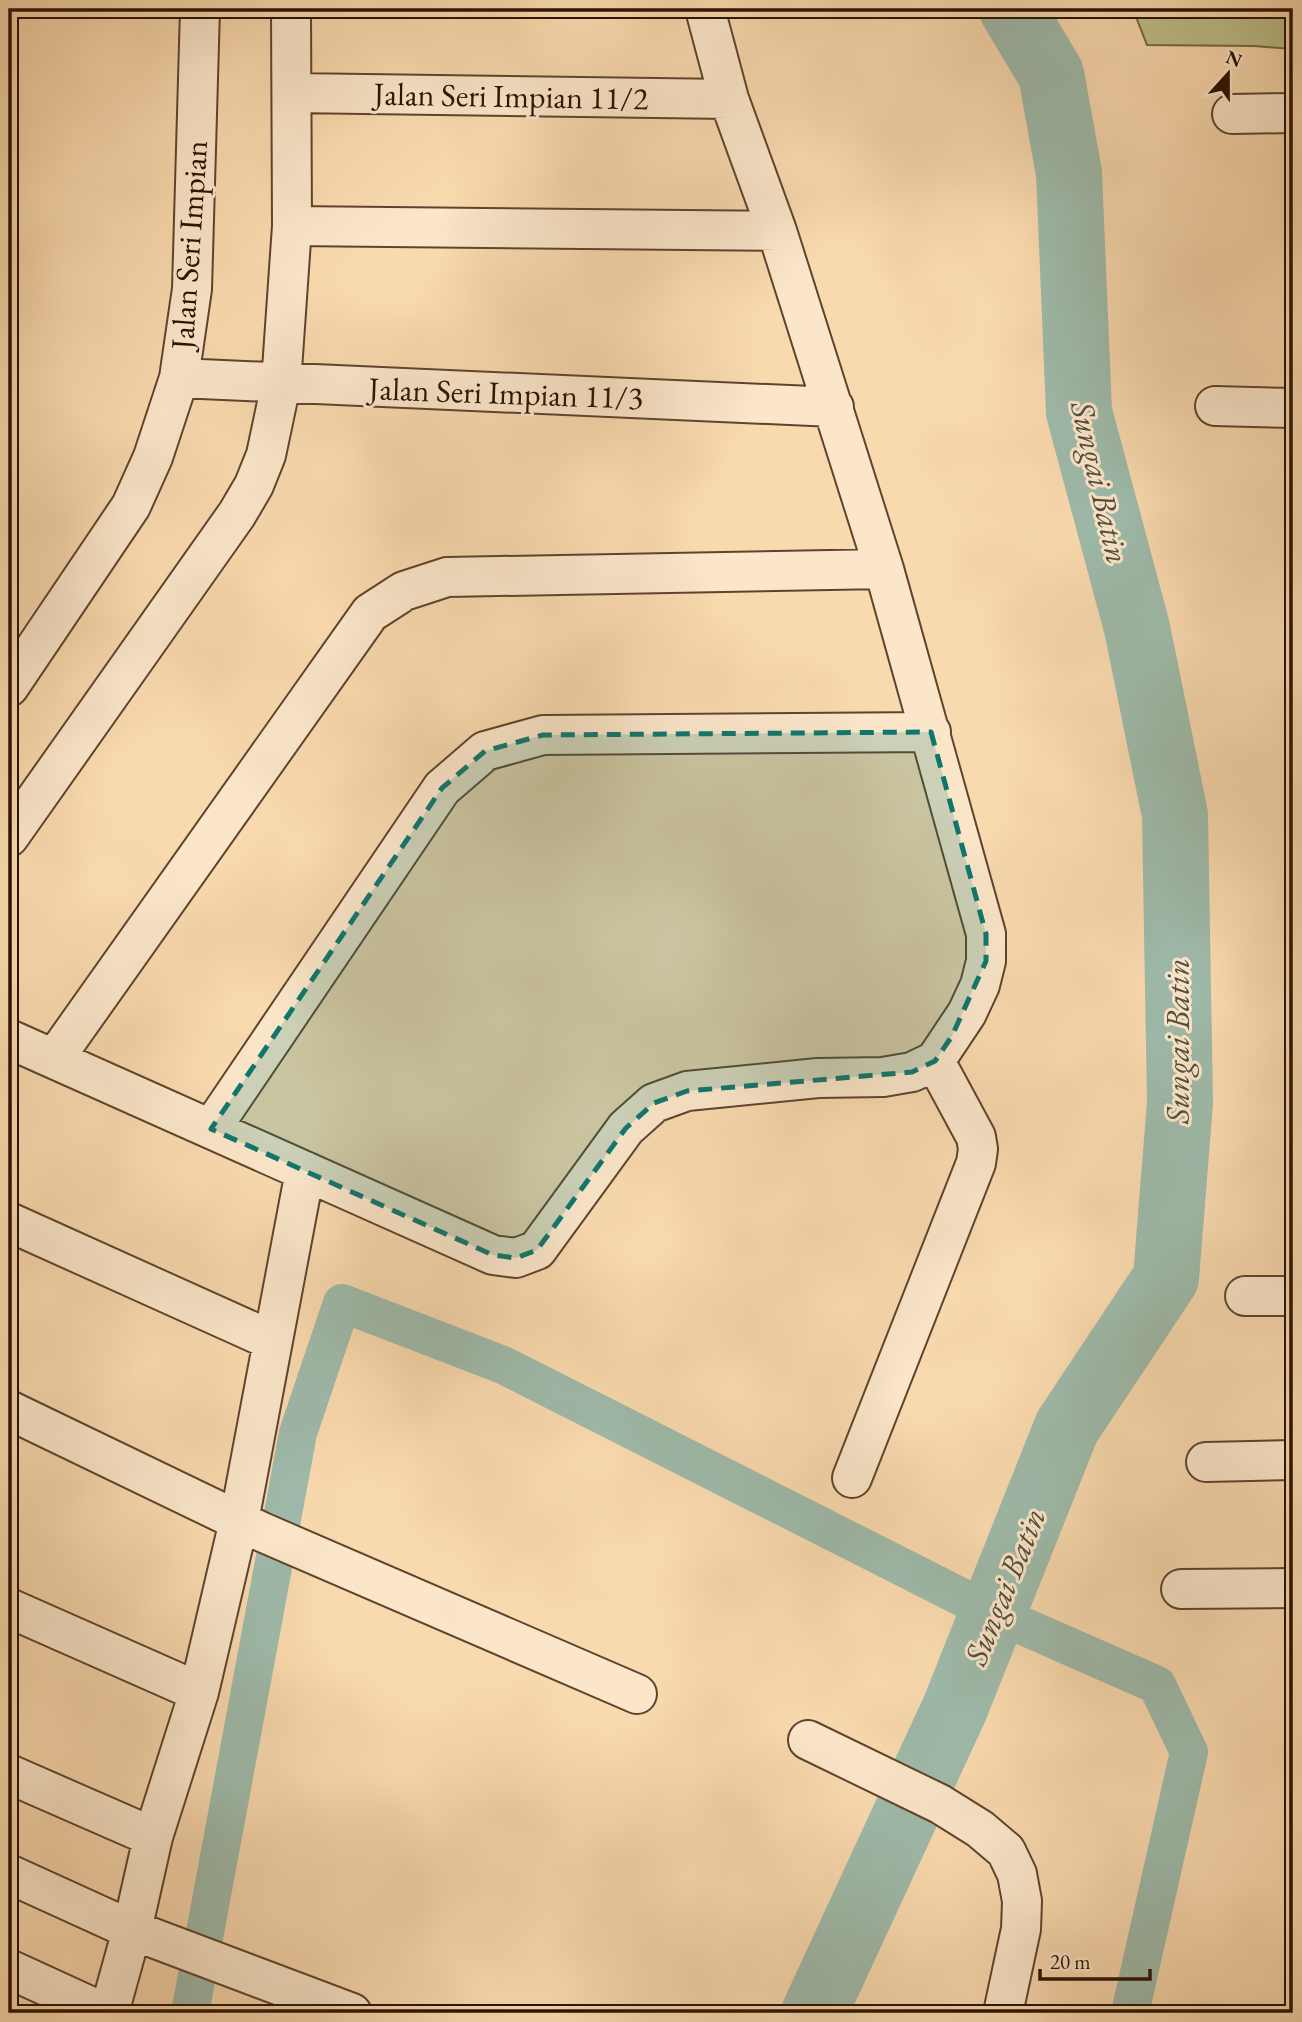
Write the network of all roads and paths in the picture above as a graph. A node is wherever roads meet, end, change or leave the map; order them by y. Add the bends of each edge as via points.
1 (200, 9) edge
2 (291, 9) edge
3 (705, 9) edge
4 (293, 93) junction
5 (729, 99) junction
6 (1293, 113) edge
7 (1232, 114) dead end
8 (292, 226) junction
9 (777, 231) junction
10 (179, 378) junction
11 (281, 384) junction
12 (1215, 406) dead end
13 (834, 407) junction
14 (1293, 408) edge
15 (884, 569) junction
16 (9, 687) edge
17 (931, 732) junction
18 (9, 837) edge
19 (9, 1039) edge
20 (54, 1059) junction
21 (934, 1061) junction
22 (211, 1129) junction
23 (305, 1171) junction
24 (9, 1222) edge
25 (1245, 1296) dead end
26 (1293, 1296) edge
27 (273, 1342) junction
28 (9, 1410) edge
29 (1293, 1460) edge
30 (1206, 1462) dead end
31 (852, 1478) dead end
32 (251, 1527) junction
33 (1293, 1588) edge
34 (1181, 1589) dead end
35 (9, 1608) edge
36 (199, 1692) junction
37 (637, 1695) dead end
38 (808, 1740) dead end
39 (9, 1774) edge
40 (153, 1837) junction
41 (9, 1874) edge
42 (147, 1935) junction
43 (9, 1969) edge
44 (296, 2003) edge
45 (107, 2013) edge
46 (352, 2013) edge
47 (1003, 2013) edge

1 - 10 street, Jalan Seri Impian via 192,289
2 - 4 street
3 - 5 street
4 - 5 street, Jalan Seri Impian 11/2
4 - 8 street
5 - 9 street
6 - 7 street
8 - 9 street
8 - 11 street
9 - 13 street
10 - 11 street, Jalan Seri Impian 11/3
10 - 16 street, Jalan Seri Impian via 131,506
11 - 13 street, Jalan Seri Impian 11/3
11 - 18 street via 265,455 237,514
12 - 14 street
13 - 15 street
15 - 17 street
15 - 20 street via 447,577 404,591 370,613
17 - 21 street via 986,934 980,985
17 - 22 street via 543,735 485,751 442,788
19 - 20 street
20 - 22 street
21 - 23 street via 912,1072 883,1077 818,1078 687,1091 654,1103 626,1128 537,1251 516,1258 494,1255
21 - 31 street via 976,1137 976,1163
22 - 23 street
23 - 27 street
24 - 27 street
25 - 26 street
27 - 32 street
28 - 32 street
29 - 30 street
32 - 36 street
32 - 37 street
33 - 34 street
35 - 36 street
36 - 40 street
38 - 47 street via 940,1804 1006,1851 1022,1901 1021,1929
39 - 40 street
40 - 42 street
41 - 42 street
42 - 44 street via 227,1965
42 - 45 street
43 - 45 street
44 - 46 street

